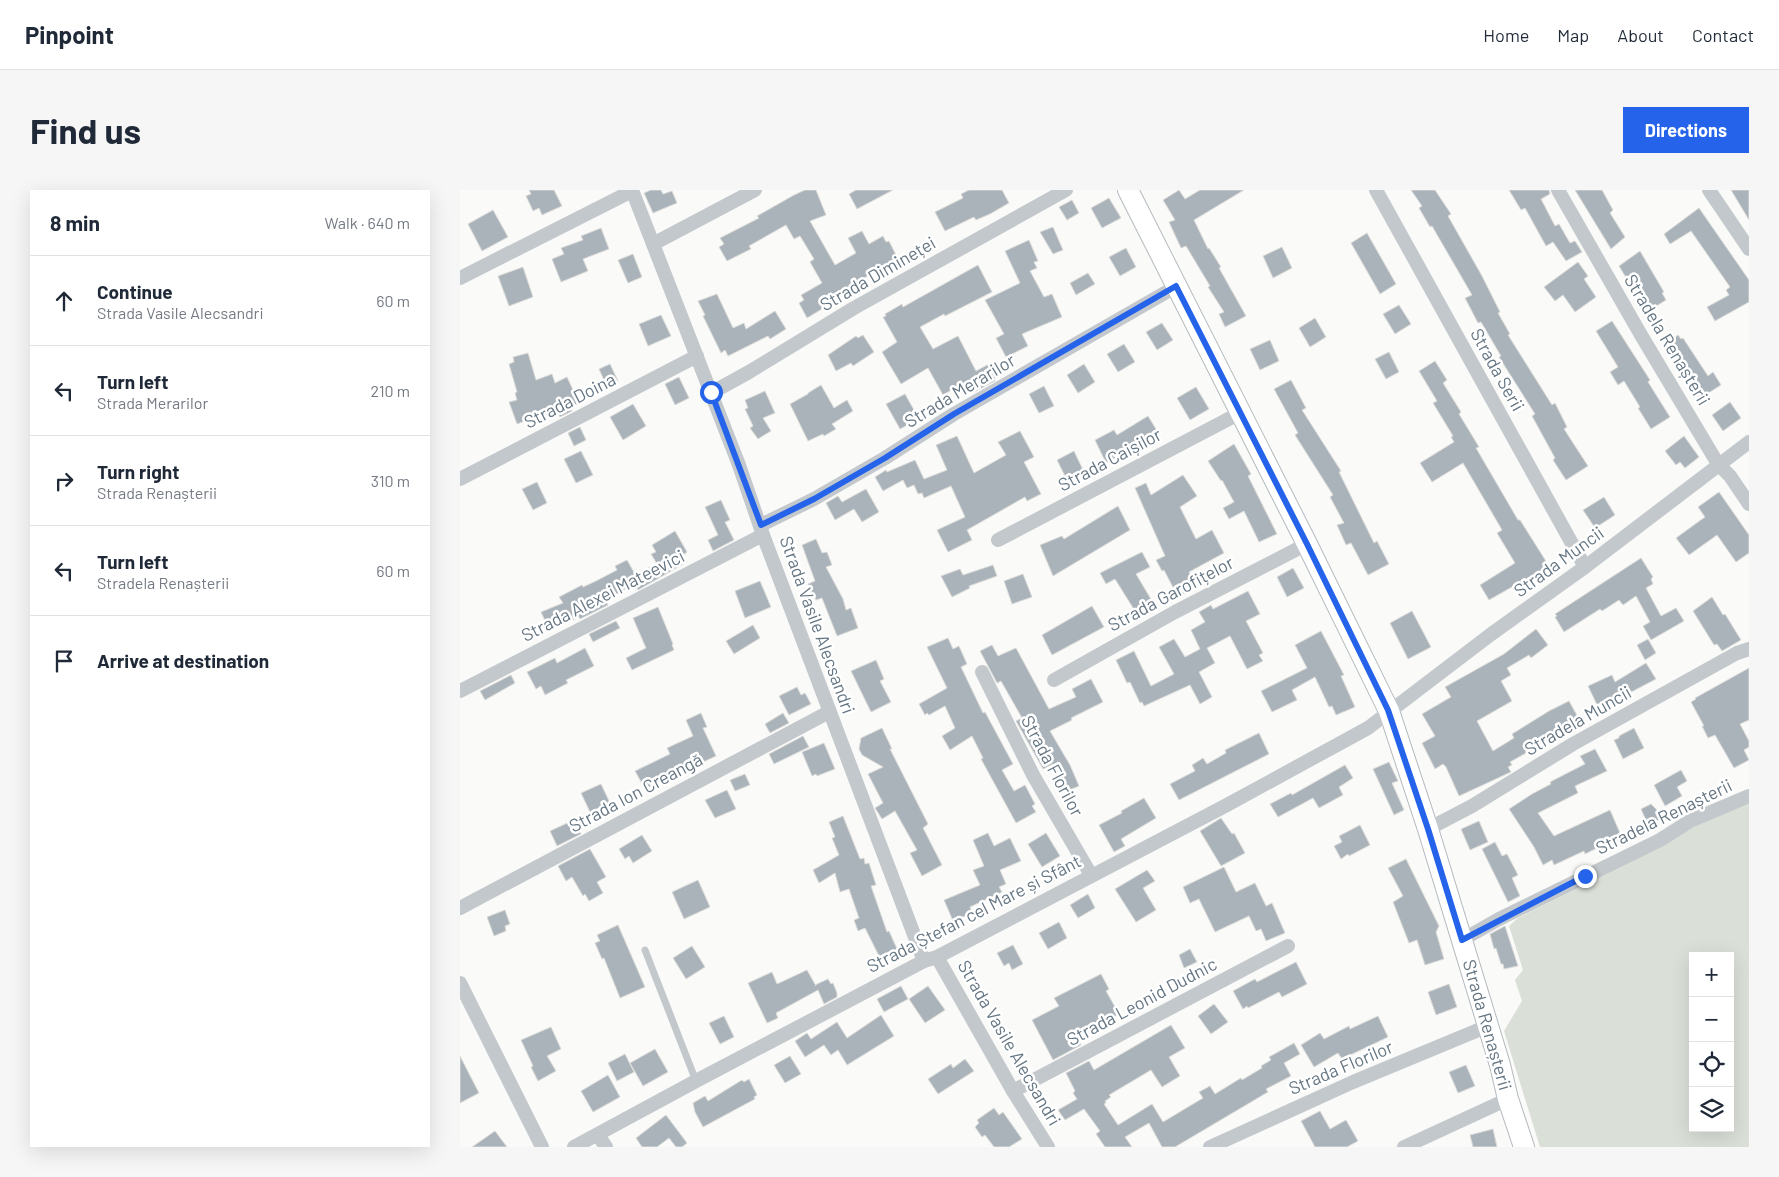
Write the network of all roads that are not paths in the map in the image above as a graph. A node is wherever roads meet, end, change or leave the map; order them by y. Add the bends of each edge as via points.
1 (755, 190) edge
2 (1066, 190) edge
3 (1376, 190) edge
4 (1558, 190) edge
5 (1709, 190) edge
6 (632, 191) edge
7 (1131, 191) edge
8 (653, 244) junction
9 (1749, 250) edge
10 (460, 278) edge
11 (1176, 286) junction
12 (697, 356) junction
13 (711, 392) junction
14 (1240, 413) junction
15 (1749, 442) edge
16 (1718, 464) junction
17 (460, 479) edge
18 (1749, 504) edge
19 (762, 530) junction
20 (998, 540) dead end
21 (1307, 544) junction
22 (1585, 568) junction
23 (1749, 649) edge
24 (982, 672) dead end
25 (1054, 680) dead end
26 (460, 691) edge
27 (1388, 710) junction
28 (829, 712) junction
29 (1749, 796) edge
30 (1428, 829) junction
31 (1091, 875) junction
32 (460, 908) edge
33 (1462, 940) junction
34 (1288, 946) dead end
35 (644, 950) dead end
36 (931, 959) junction
37 (460, 983) edge
38 (1488, 1026) junction
39 (696, 1081) junction
40 (1013, 1091) junction
41 (1508, 1100) junction
42 (598, 1135) junction
43 (542, 1147) edge
44 (574, 1147) edge
45 (606, 1147) edge
46 (1048, 1147) edge
47 (1210, 1147) edge
48 (1404, 1147) edge
49 (1524, 1147) edge

1 - 8 street
2 - 13 street, Strada Dimineței
3 - 22 street, Strada Serii
4 - 16 street, Stradela Renașterii
5 - 9 street
6 - 8 street, Strada Vasile Alecsandri
6 - 10 street
7 - 11 street, Strada Renașterii
8 - 12 street, Strada Vasile Alecsandri
11 - 14 street, Strada Renașterii
11 - 19 street, Strada Merarilor
12 - 13 street, Strada Vasile Alecsandri
12 - 17 street, Strada Doina
13 - 19 street, Strada Vasile Alecsandri
14 - 20 street, Strada Caișilor
14 - 21 street, Strada Renașterii
15 - 16 street, Strada Muncii
16 - 18 street, Stradela Renașterii
16 - 22 street, Strada Muncii
19 - 26 street, Strada Alexei Mateevici
19 - 28 street, Strada Vasile Alecsandri
21 - 25 street, Strada Garofițelor via 1175,612
21 - 27 street, Strada Renașterii
22 - 27 street, Strada Muncii
23 - 30 street, Stradela Muncii via 1573,744
24 - 31 street, Strada Florilor via 1033,775
27 - 30 street, Strada Renașterii
27 - 31 street, Strada Ștefan cel Mare și Sfânt via 1368,728
28 - 32 street, Strada Ion Creangă
28 - 36 street, Strada Vasile Alecsandri
29 - 33 street, Stradela Renașterii via 1690,821 1660,840
30 - 33 street, Strada Renașterii
31 - 36 street, Strada Ștefan cel Mare și Sfânt
33 - 38 street, Strada Renașterii
34 - 40 street, Strada Leonid Dudnic
35 - 39 lane
36 - 39 street, Strada Ștefan cel Mare și Sfânt
36 - 40 street, Strada Vasile Alecsandri
37 - 43 street
38 - 41 street, Strada Renașterii
38 - 47 street, Strada Florilor via 1353,1082
39 - 42 street, Strada Ștefan cel Mare și Sfânt
40 - 46 street, Strada Vasile Alecsandri
41 - 48 street
41 - 49 street, Strada Renașterii
42 - 44 street, Strada Ștefan cel Mare și Sfânt
42 - 45 street

